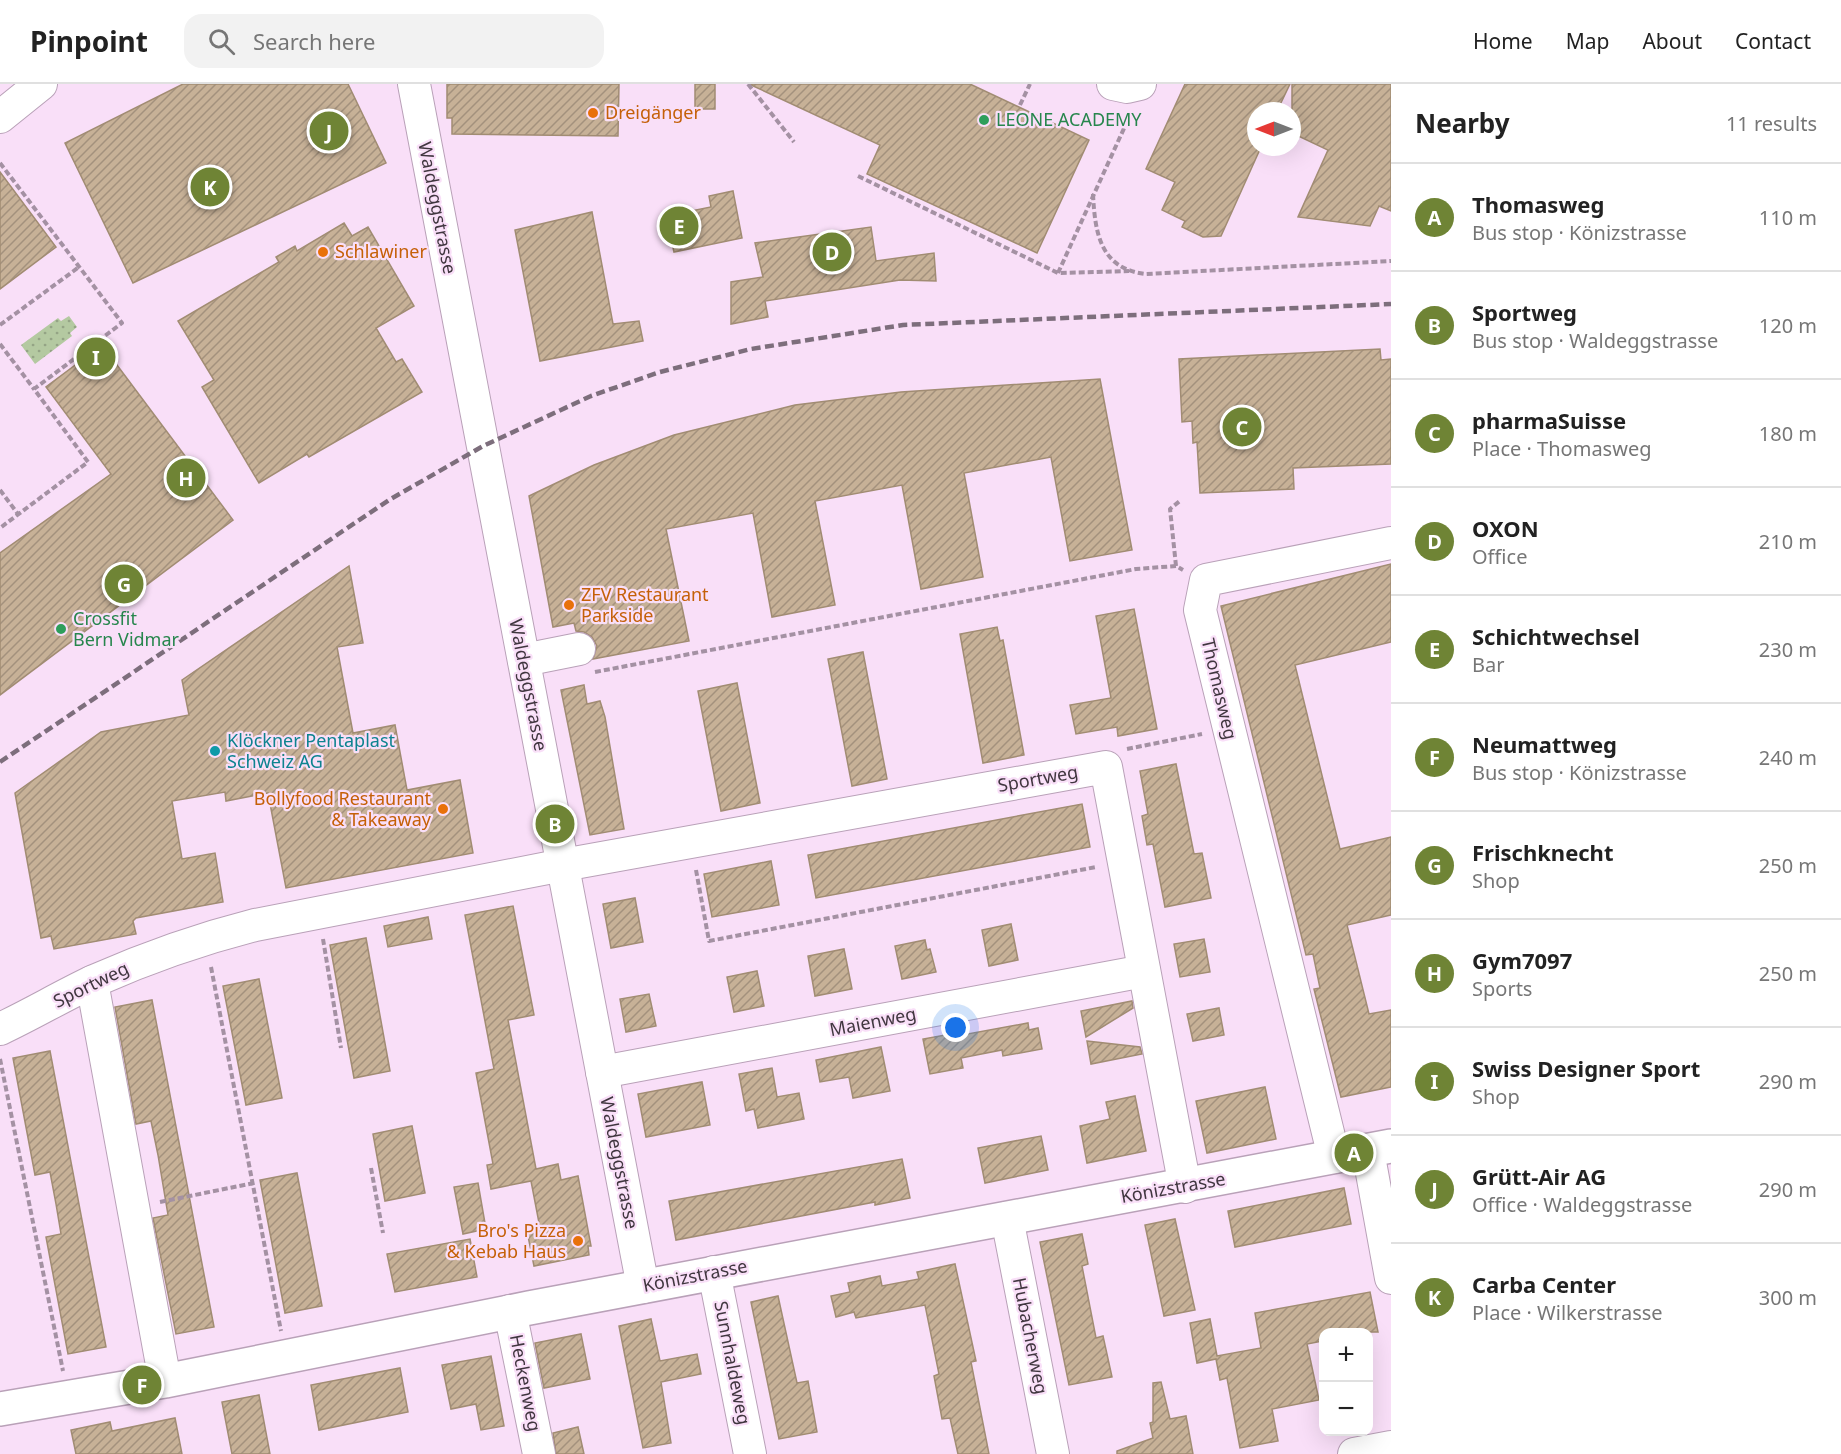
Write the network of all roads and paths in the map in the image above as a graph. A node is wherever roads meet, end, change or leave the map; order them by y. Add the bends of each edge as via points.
1 (41, 84) edge
2 (414, 84) edge
3 (748, 84) edge
4 (1030, 84) edge
5 (1129, 85) edge
6 (1020, 105) dead end
7 (0, 117) edge
8 (794, 142) dead end
9 (0, 163) edge
10 (858, 176) dead end
11 (1094, 194) junction
12 (1391, 261) edge
13 (79, 267) junction
14 (1129, 272) junction
15 (1058, 273) junction
16 (0, 325) edge
17 (0, 344) edge
18 (34, 389) junction
19 (0, 490) edge
20 (1181, 500) dead end
21 (18, 514) junction
22 (0, 528) edge
23 (1391, 543) edge
24 (1176, 566) junction
25 (1206, 580) junction
26 (524, 660) junction
27 (583, 661) joint
28 (1228, 729) junction
29 (1106, 767) junction
30 (690, 842) junction
31 (1124, 862) junction
32 (563, 865) junction
33 (318, 911) junction
34 (206, 938) junction
35 (1144, 971) junction
36 (92, 982) junction
37 (0, 1029) edge
38 (341, 1048) dead end
39 (0, 1059) edge
40 (602, 1072) junction
41 (1380, 1148) edge
42 (1335, 1157) junction
43 (371, 1168) dead end
44 (254, 1183) junction
45 (1185, 1187) junction
46 (134, 1208) junction
47 (1007, 1218) junction
48 (383, 1233) dead end
49 (714, 1272) junction
50 (1391, 1278) edge
51 (643, 1287) junction
52 (510, 1311) junction
53 (286, 1358) junction
54 (165, 1381) junction
55 (68, 1398) junction
56 (0, 1409) edge
57 (1391, 1447) edge
58 (539, 1454) edge
59 (750, 1454) edge
60 (1053, 1454) edge
61 (1353, 1454) edge

1 - 7 street
2 - 26 street, Waldeggstrasse
3 - 8 path
4 - 6 path
5 - 11 path via 1129,120
9 - 13 path
10 - 15 path
11 - 14 path via 1095,223 1102,246
11 - 15 path
12 - 14 path
13 - 16 path
13 - 18 path via 123,323
14 - 15 path
17 - 18 path
18 - 21 path via 88,462
19 - 21 path
20 - 24 path via 1170,509
21 - 22 path
23 - 25 street
24 - 25 path
24 - 27 path via 1136,569
25 - 28 street, Thomasweg via 1200,610
26 - 27 street
26 - 32 street, Waldeggstrasse
28 - 29 path via 1104,754
28 - 42 street, Thomasweg
29 - 30 street, Sportweg
29 - 31 street
30 - 31 path via 709,941
30 - 32 street, Sportweg
31 - 35 street
32 - 33 street, Sportweg
32 - 40 street, Waldeggstrasse
33 - 34 street, Sportweg
33 - 38 path
34 - 36 street, Sportweg
34 - 44 path
35 - 40 street, Maienweg
35 - 45 street
36 - 37 street, Sportweg
36 - 46 street
39 - 55 path
40 - 51 street, Waldeggstrasse
41 - 42 main road, Könizstrasse
41 - 50 street
42 - 45 main road, Könizstrasse
43 - 48 path
44 - 46 path
44 - 53 path
45 - 47 main road, Könizstrasse
46 - 54 street
47 - 49 main road, Könizstrasse
47 - 60 street, Hubacherweg
49 - 51 main road, Könizstrasse
49 - 59 street, Sunnhaldeweg
51 - 52 main road, Könizstrasse
52 - 53 main road, Könizstrasse
52 - 58 street, Heckenweg
53 - 54 main road, Könizstrasse
54 - 55 main road, Könizstrasse
55 - 56 main road, Könizstrasse
57 - 61 street

